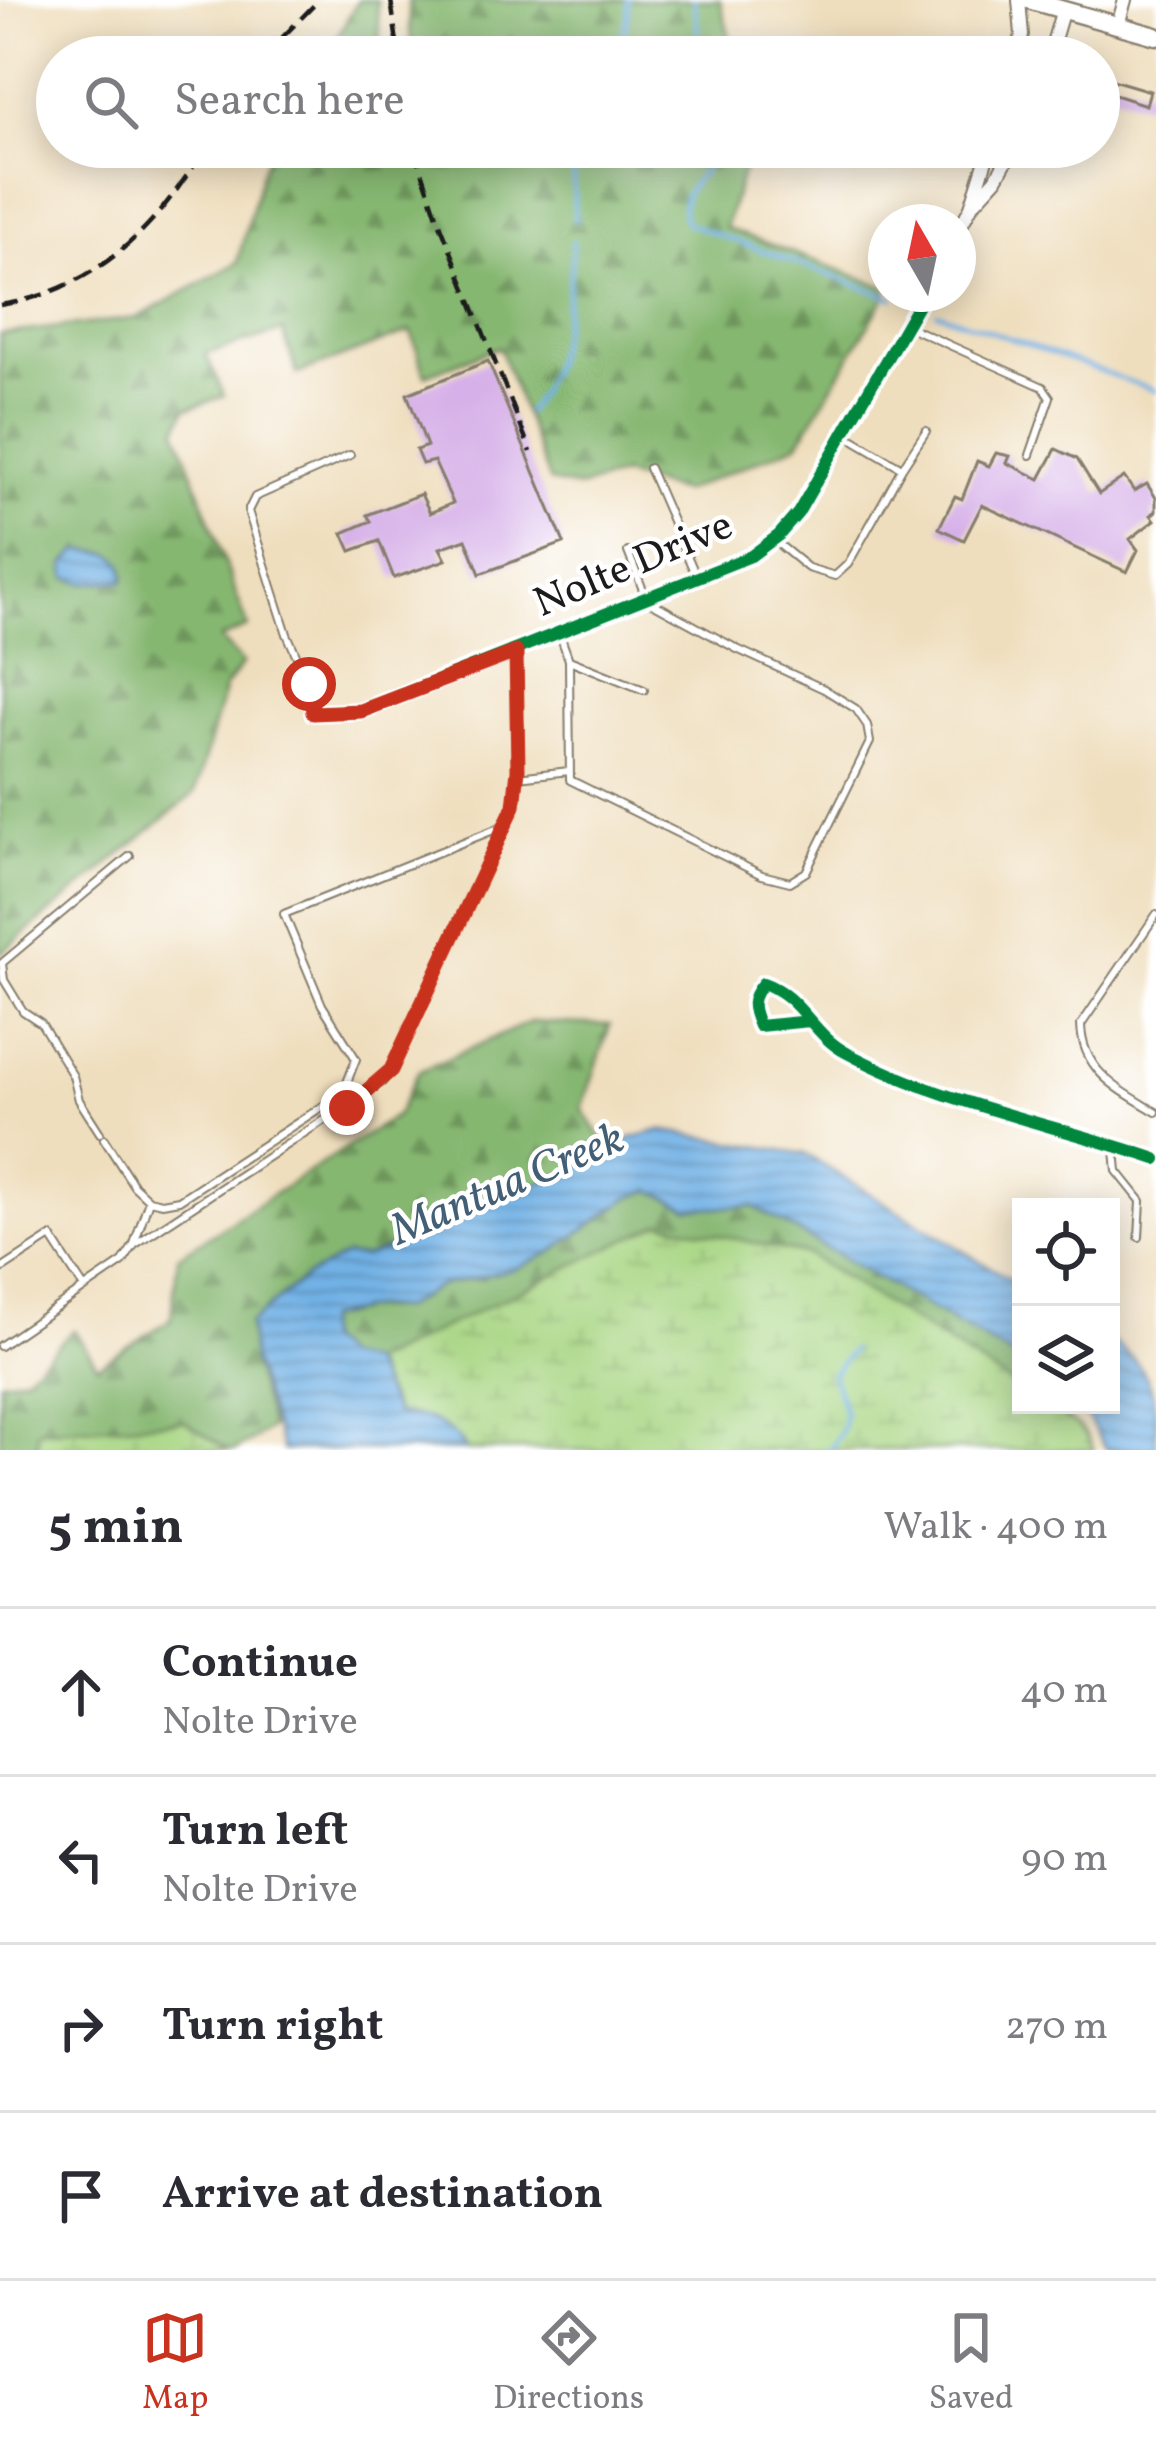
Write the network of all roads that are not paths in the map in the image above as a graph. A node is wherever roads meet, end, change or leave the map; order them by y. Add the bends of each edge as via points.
1 (1019, 0) edge
2 (1028, 0) edge
3 (1125, 0) edge
4 (1063, 9) junction
5 (1118, 25) junction
6 (1022, 36) edge
7 (1055, 36) edge
8 (1156, 36) edge
9 (983, 168) edge
10 (1002, 168) edge
11 (972, 204) edge
12 (974, 204) edge
13 (914, 312) edge
14 (907, 326) junction
15 (926, 430) dead end
16 (844, 434) junction
17 (350, 455) dead end
18 (1030, 455) dead end
19 (649, 468) dead end
20 (902, 468) junction
21 (773, 539) junction
22 (628, 552) dead end
23 (697, 580) junction
24 (647, 600) junction
25 (560, 635) junction
26 (516, 652) junction
27 (569, 660) junction
28 (644, 691) dead end
29 (313, 713) joint
30 (569, 771) junction
31 (518, 777) junction
32 (505, 826) junction
33 (130, 856) dead end
34 (1156, 916) edge
35 (810, 1021) junction
36 (1156, 1112) edge
37 (1116, 1146) junction
38 (1156, 1159) edge
39 (149, 1200) junction
40 (1139, 1237) dead end
41 (134, 1245) junction
42 (0, 1270) edge
43 (84, 1288) junction
44 (0, 1346) edge

1 - 6 street
2 - 4 main road
3 - 5 street
4 - 5 main road
4 - 7 street
5 - 8 main road
9 - 11 street
10 - 12 street
13 - 14 street, Nolte Drive
14 - 16 street, Nolte Drive
14 - 18 lane via 1043,387 1050,397
15 - 20 lane
16 - 20 lane
16 - 21 street, Nolte Drive via 798,513
17 - 29 lane via 255,497 248,511
19 - 23 lane
20 - 21 lane via 835,576 808,568
21 - 23 street, Nolte Drive
22 - 24 lane
23 - 24 street, Nolte Drive
24 - 25 street, Nolte Drive
24 - 30 lane via 856,709 870,742 806,872 790,882 570,780
25 - 26 street, Nolte Drive
25 - 27 lane
26 - 29 street, Nolte Drive via 361,711
26 - 31 lane
27 - 28 lane
27 - 30 lane
30 - 31 lane
31 - 32 lane
32 - 39 lane via 284,914 322,1005 356,1059 350,1082 179,1200
32 - 41 lane via 382,1082
33 - 39 lane via 2,963 23,1011 40,1023 74,1076 79,1100
34 - 36 lane via 1082,1025 1082,1041 1109,1083
35 - 35 street via 759,1026 754,994 763,983 777,988
35 - 37 street via 845,1053 918,1085
37 - 38 street
37 - 40 lane via 1117,1171 1142,1201
39 - 41 lane
41 - 43 lane
42 - 43 lane via 51,1237
43 - 44 lane

